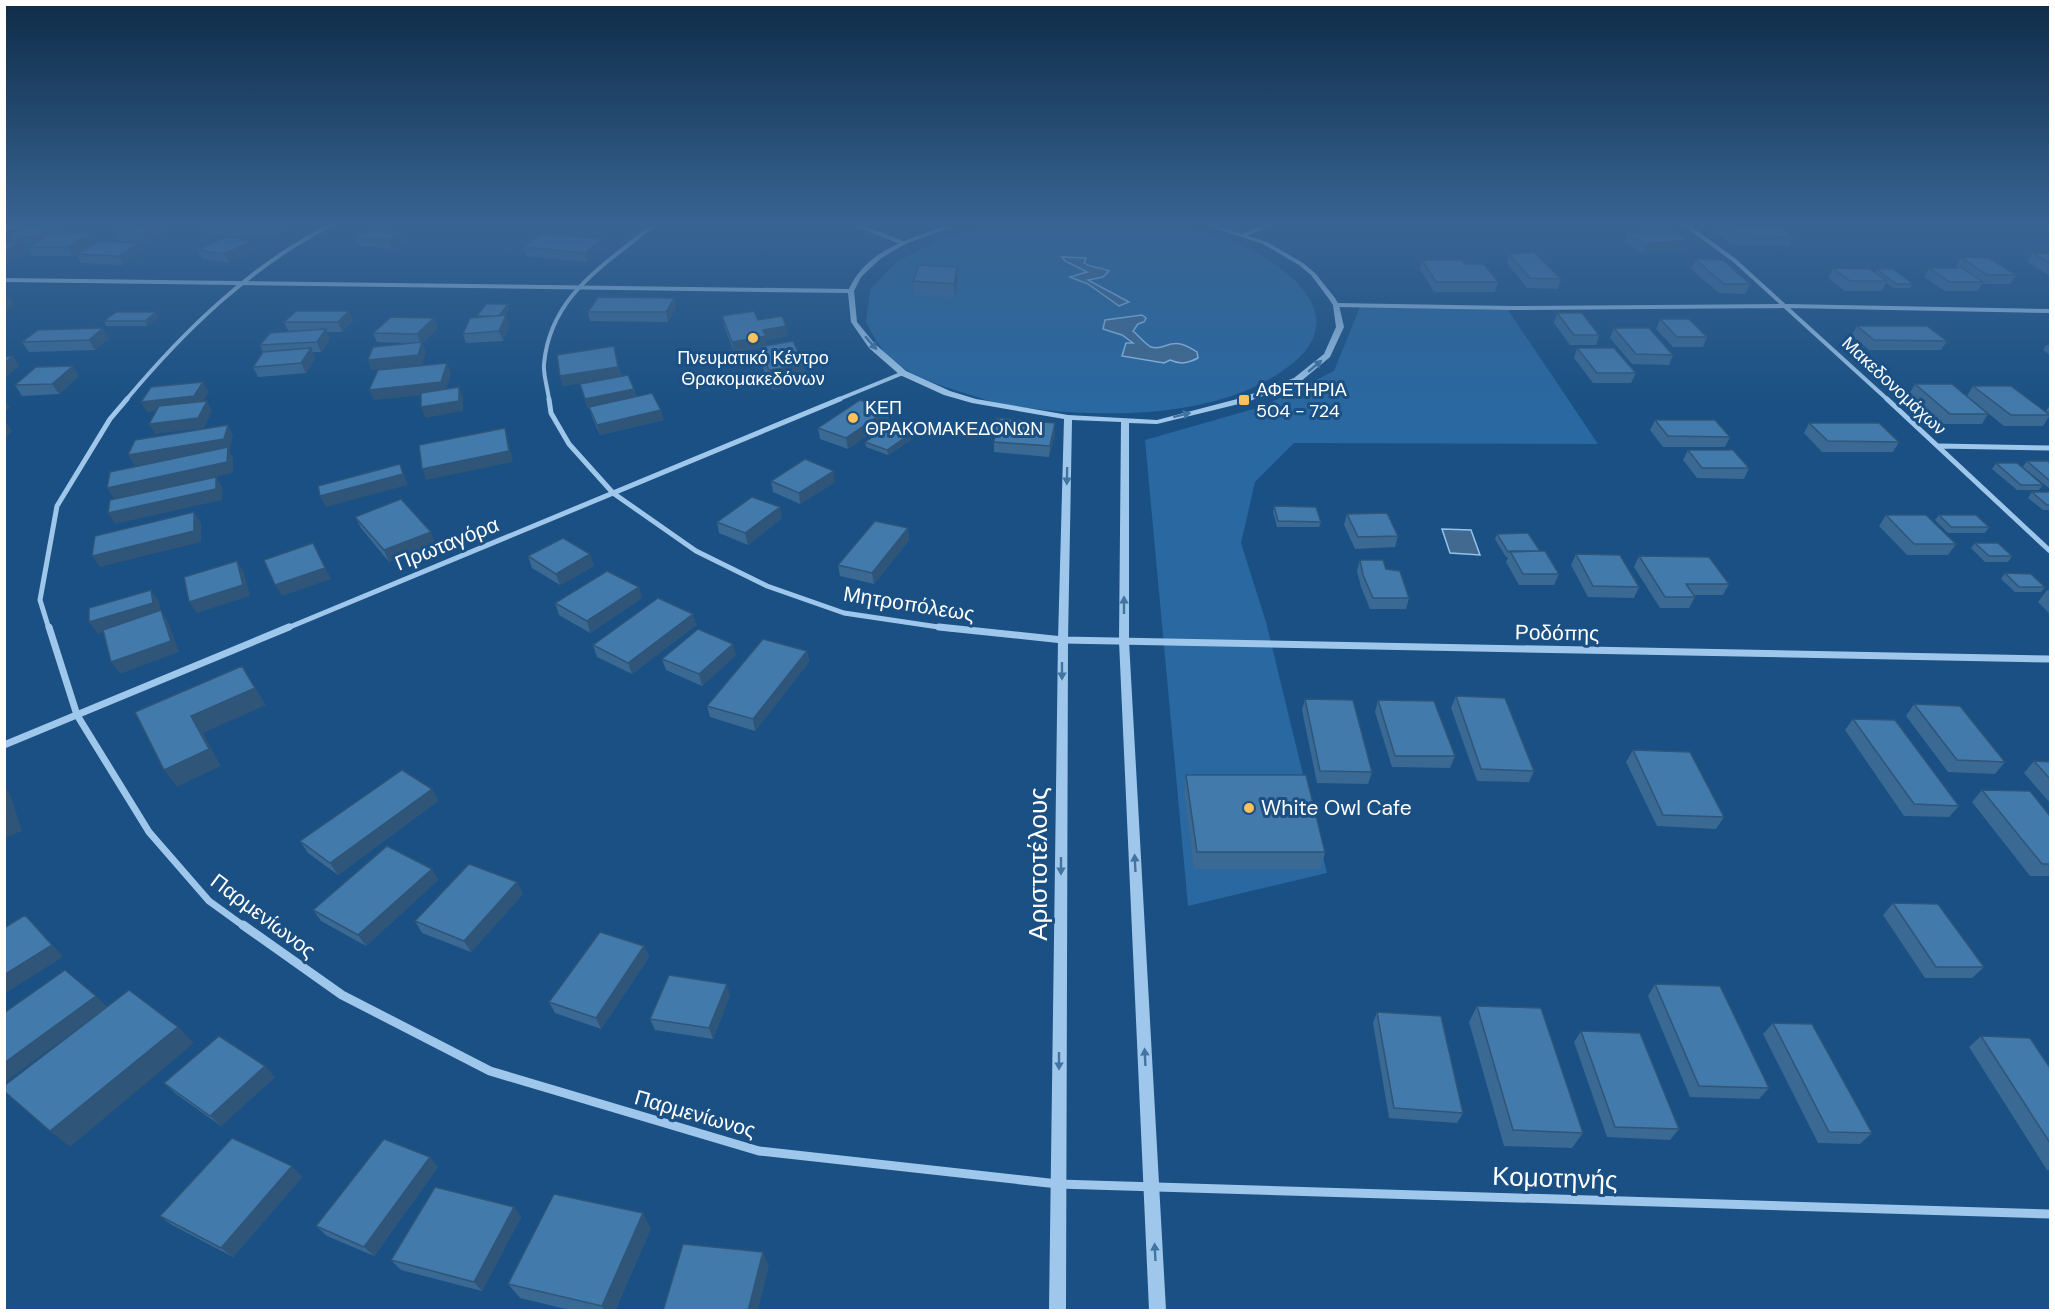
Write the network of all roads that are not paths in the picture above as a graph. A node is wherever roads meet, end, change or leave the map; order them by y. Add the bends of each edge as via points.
1 (238, 286) edge
2 (524, 286) edge
3 (853, 286) edge
4 (1324, 286) edge
5 (1764, 286) edge
6 (577, 287) junction
7 (851, 291) junction
8 (1336, 305) junction
9 (1787, 306) junction
10 (2050, 311) edge
11 (903, 374) junction
12 (1068, 417) junction
13 (1125, 421) junction
14 (1938, 446) junction
15 (2050, 448) edge
16 (614, 493) junction
17 (2050, 551) edge
18 (1063, 640) junction
19 (1124, 641) junction
20 (2050, 659) edge
21 (77, 715) junction
22 (4, 746) edge
23 (1058, 1184) junction
24 (1152, 1187) junction
25 (2050, 1214) edge
26 (1057, 1311) edge
27 (1158, 1311) edge

1 - 21 street, Παρμενίωνος via 169,349 110,419 57,506 40,600
2 - 6 street
3 - 7 street
4 - 8 street
5 - 9 street, Μακεδονομάχων
6 - 7 street
6 - 16 street, Μητροπόλεως via 554,323 544,365 551,413 569,444
7 -> 11 street via 854,322 872,346
8 - 9 street
13 -> 8 street via 1157,422 1244,400 1297,380 1327,355 1340,327
9 - 10 street
9 - 14 street, Μακεδονομάχων
11 - 12 street via 975,401
11 - 16 street, Πρωταγόρα
12 - 13 street
12 -> 18 street, Αριστοτέλους
19 -> 13 street
14 - 15 street
14 - 17 street, Μακεδονομάχων
16 - 18 street, Μητροπόλεως via 696,551 767,586 844,613
16 - 21 street, Πρωταγόρα
18 - 19 street, Ροδόπης
18 -> 23 street, Αριστοτέλους
19 - 20 street, Ροδόπης
24 -> 19 street
21 - 22 street, Πρωταγόρα
21 - 23 street, Παρμενίωνος via 149,832 209,901 342,995 490,1071 759,1151
23 - 24 street, Κομοτηνής
23 - 26 street, Αριστοτέλους
24 - 25 street, Κομοτηνής
27 -> 24 street

